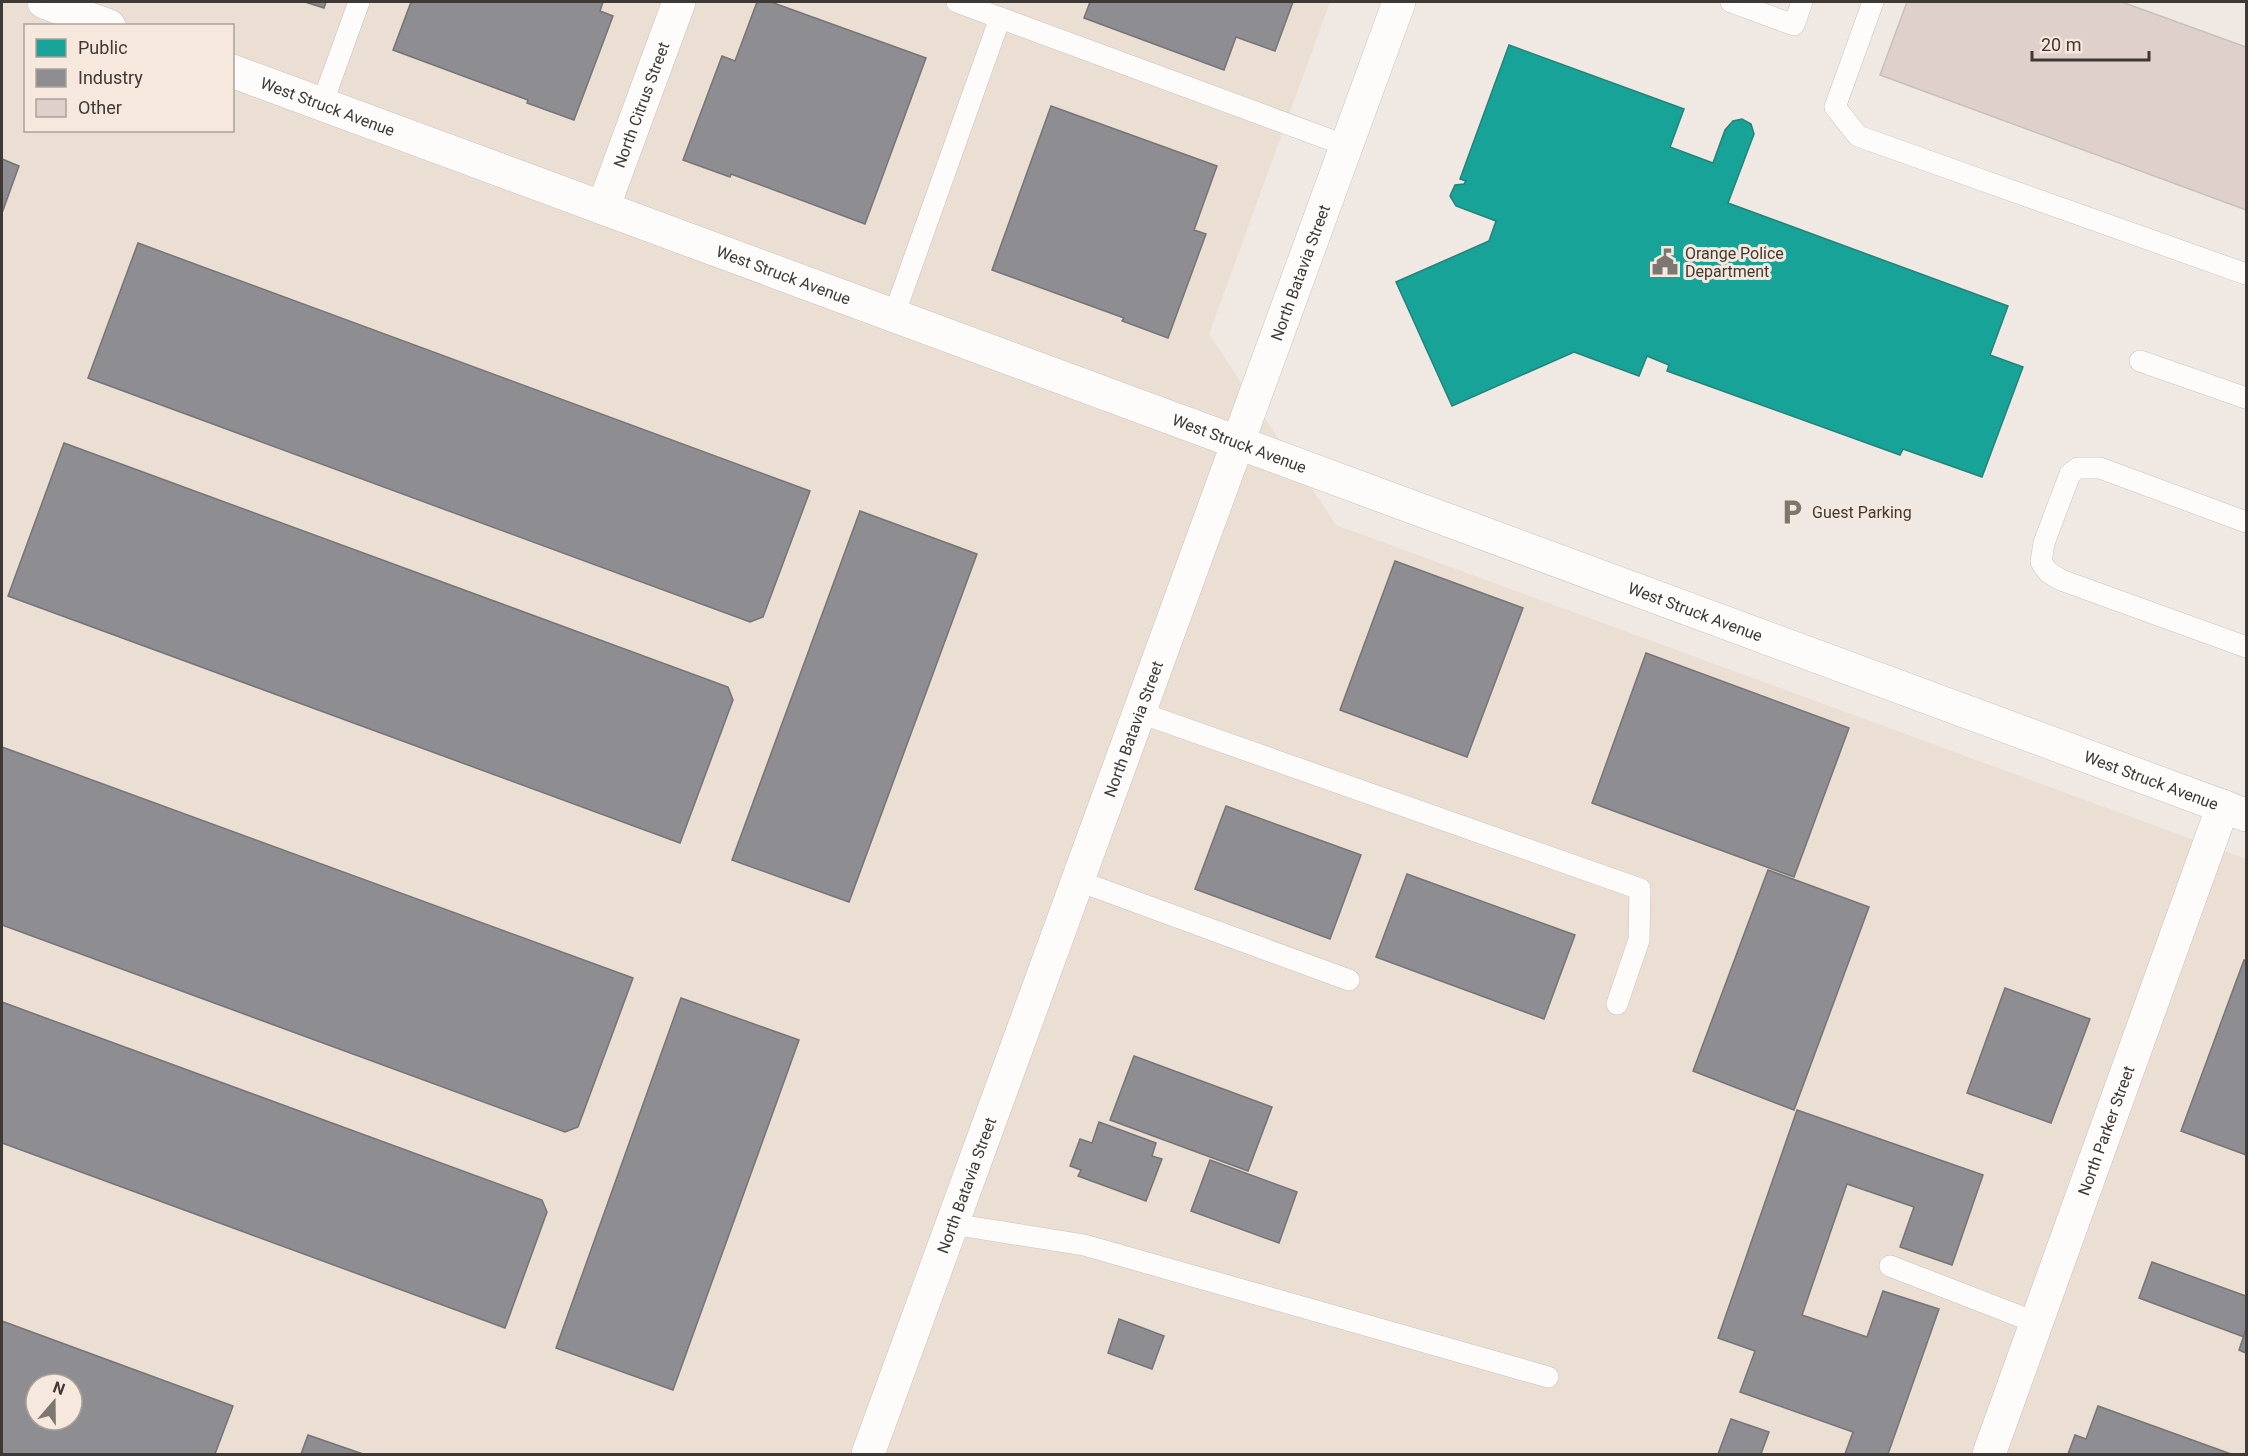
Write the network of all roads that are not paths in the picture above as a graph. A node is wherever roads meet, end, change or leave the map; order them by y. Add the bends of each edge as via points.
1 (44, 2) edge
2 (359, 2) edge
3 (679, 2) edge
4 (957, 2) edge
5 (1400, 2) edge
6 (1731, 2) edge
7 (1802, 2) edge
8 (1873, 2) edge
9 (105, 16) edge
10 (1000, 18) junction
11 (234, 72) edge
12 (321, 104) junction
13 (1347, 146) junction
14 (603, 208) junction
15 (2247, 274) edge
16 (894, 315) junction
17 (2140, 361) dead end
18 (2247, 398) edge
19 (1238, 442) junction
20 (2247, 522) edge
21 (2247, 647) edge
22 (1138, 712) junction
23 (2235, 810) edge
24 (1076, 880) junction
25 (1349, 980) dead end
26 (1617, 1004) dead end
27 (952, 1224) junction
28 (1890, 1266) dead end
29 (2037, 1323) junction
30 (1548, 1377) dead end
31 (868, 1455) edge
32 (1989, 1455) edge

1 - 9 street
2 - 12 lane
3 - 14 street, North Citrus Street
4 - 10 lane
5 - 13 street, North Batavia Street
6 - 7 lane via 1794,25
8 - 15 lane via 1835,107 1858,136
10 - 13 lane
10 - 16 lane
11 - 12 street, West Struck Avenue
12 - 14 street, West Struck Avenue
13 - 19 street, North Batavia Street
14 - 16 street, West Struck Avenue
16 - 19 street, West Struck Avenue
17 - 18 lane
19 - 22 street, North Batavia Street
19 - 23 street, West Struck Avenue
20 - 21 lane via 2100,468 2078,468 2070,474 2044,543 2041,562 2061,580
22 - 24 street, North Batavia Street
22 - 26 lane via 1640,889 1639,940
23 - 29 street, North Parker Street
24 - 25 lane
24 - 27 street, North Batavia Street
27 - 30 lane via 1084,1245
27 - 31 street, North Batavia Street
28 - 29 lane
29 - 32 street, North Parker Street

